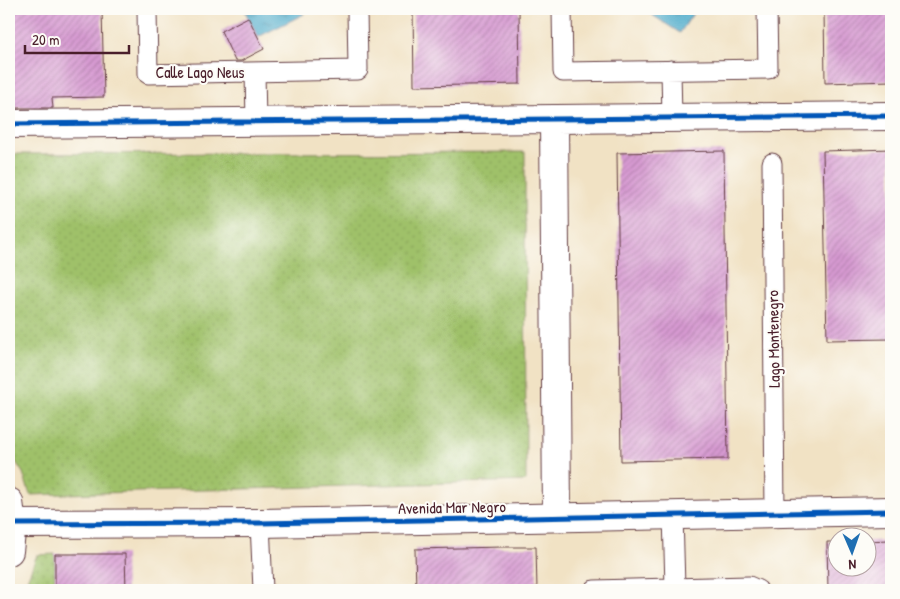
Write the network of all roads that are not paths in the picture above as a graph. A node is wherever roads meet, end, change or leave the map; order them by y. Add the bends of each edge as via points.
1 (147, 9) edge
2 (357, 9) edge
3 (562, 9) edge
4 (767, 9) edge
5 (671, 70) junction
6 (255, 72) junction
7 (891, 116) edge
8 (672, 118) junction
9 (554, 119) junction
10 (256, 122) junction
11 (9, 124) edge
12 (772, 163) dead end
13 (891, 511) edge
14 (10, 513) edge
15 (775, 514) junction
16 (673, 515) junction
17 (557, 518) junction
18 (260, 523) junction
19 (9, 551) edge
20 (675, 587) junction
21 (263, 590) edge
22 (594, 590) edge
23 (758, 590) edge

1 - 6 lane, Calle Lago Neus via 148,74
2 - 6 lane, Calle Lago Neus via 358,70
3 - 5 lane via 563,72
4 - 5 lane via 768,68
5 - 8 lane
6 - 10 lane, Calle Lago Neus
7 - 8 street
8 - 9 street
9 - 10 street
9 - 17 street
10 - 11 street
12 - 15 lane, Lago Montenegro
13 - 15 street, Avenida Mar Negro
14 - 18 street, Avenida Mar Negro
14 - 19 street
15 - 16 street, Avenida Mar Negro
16 - 17 street, Avenida Mar Negro
16 - 20 lane
17 - 18 street, Avenida Mar Negro
18 - 21 lane
20 - 22 lane
20 - 23 lane via 749,586

